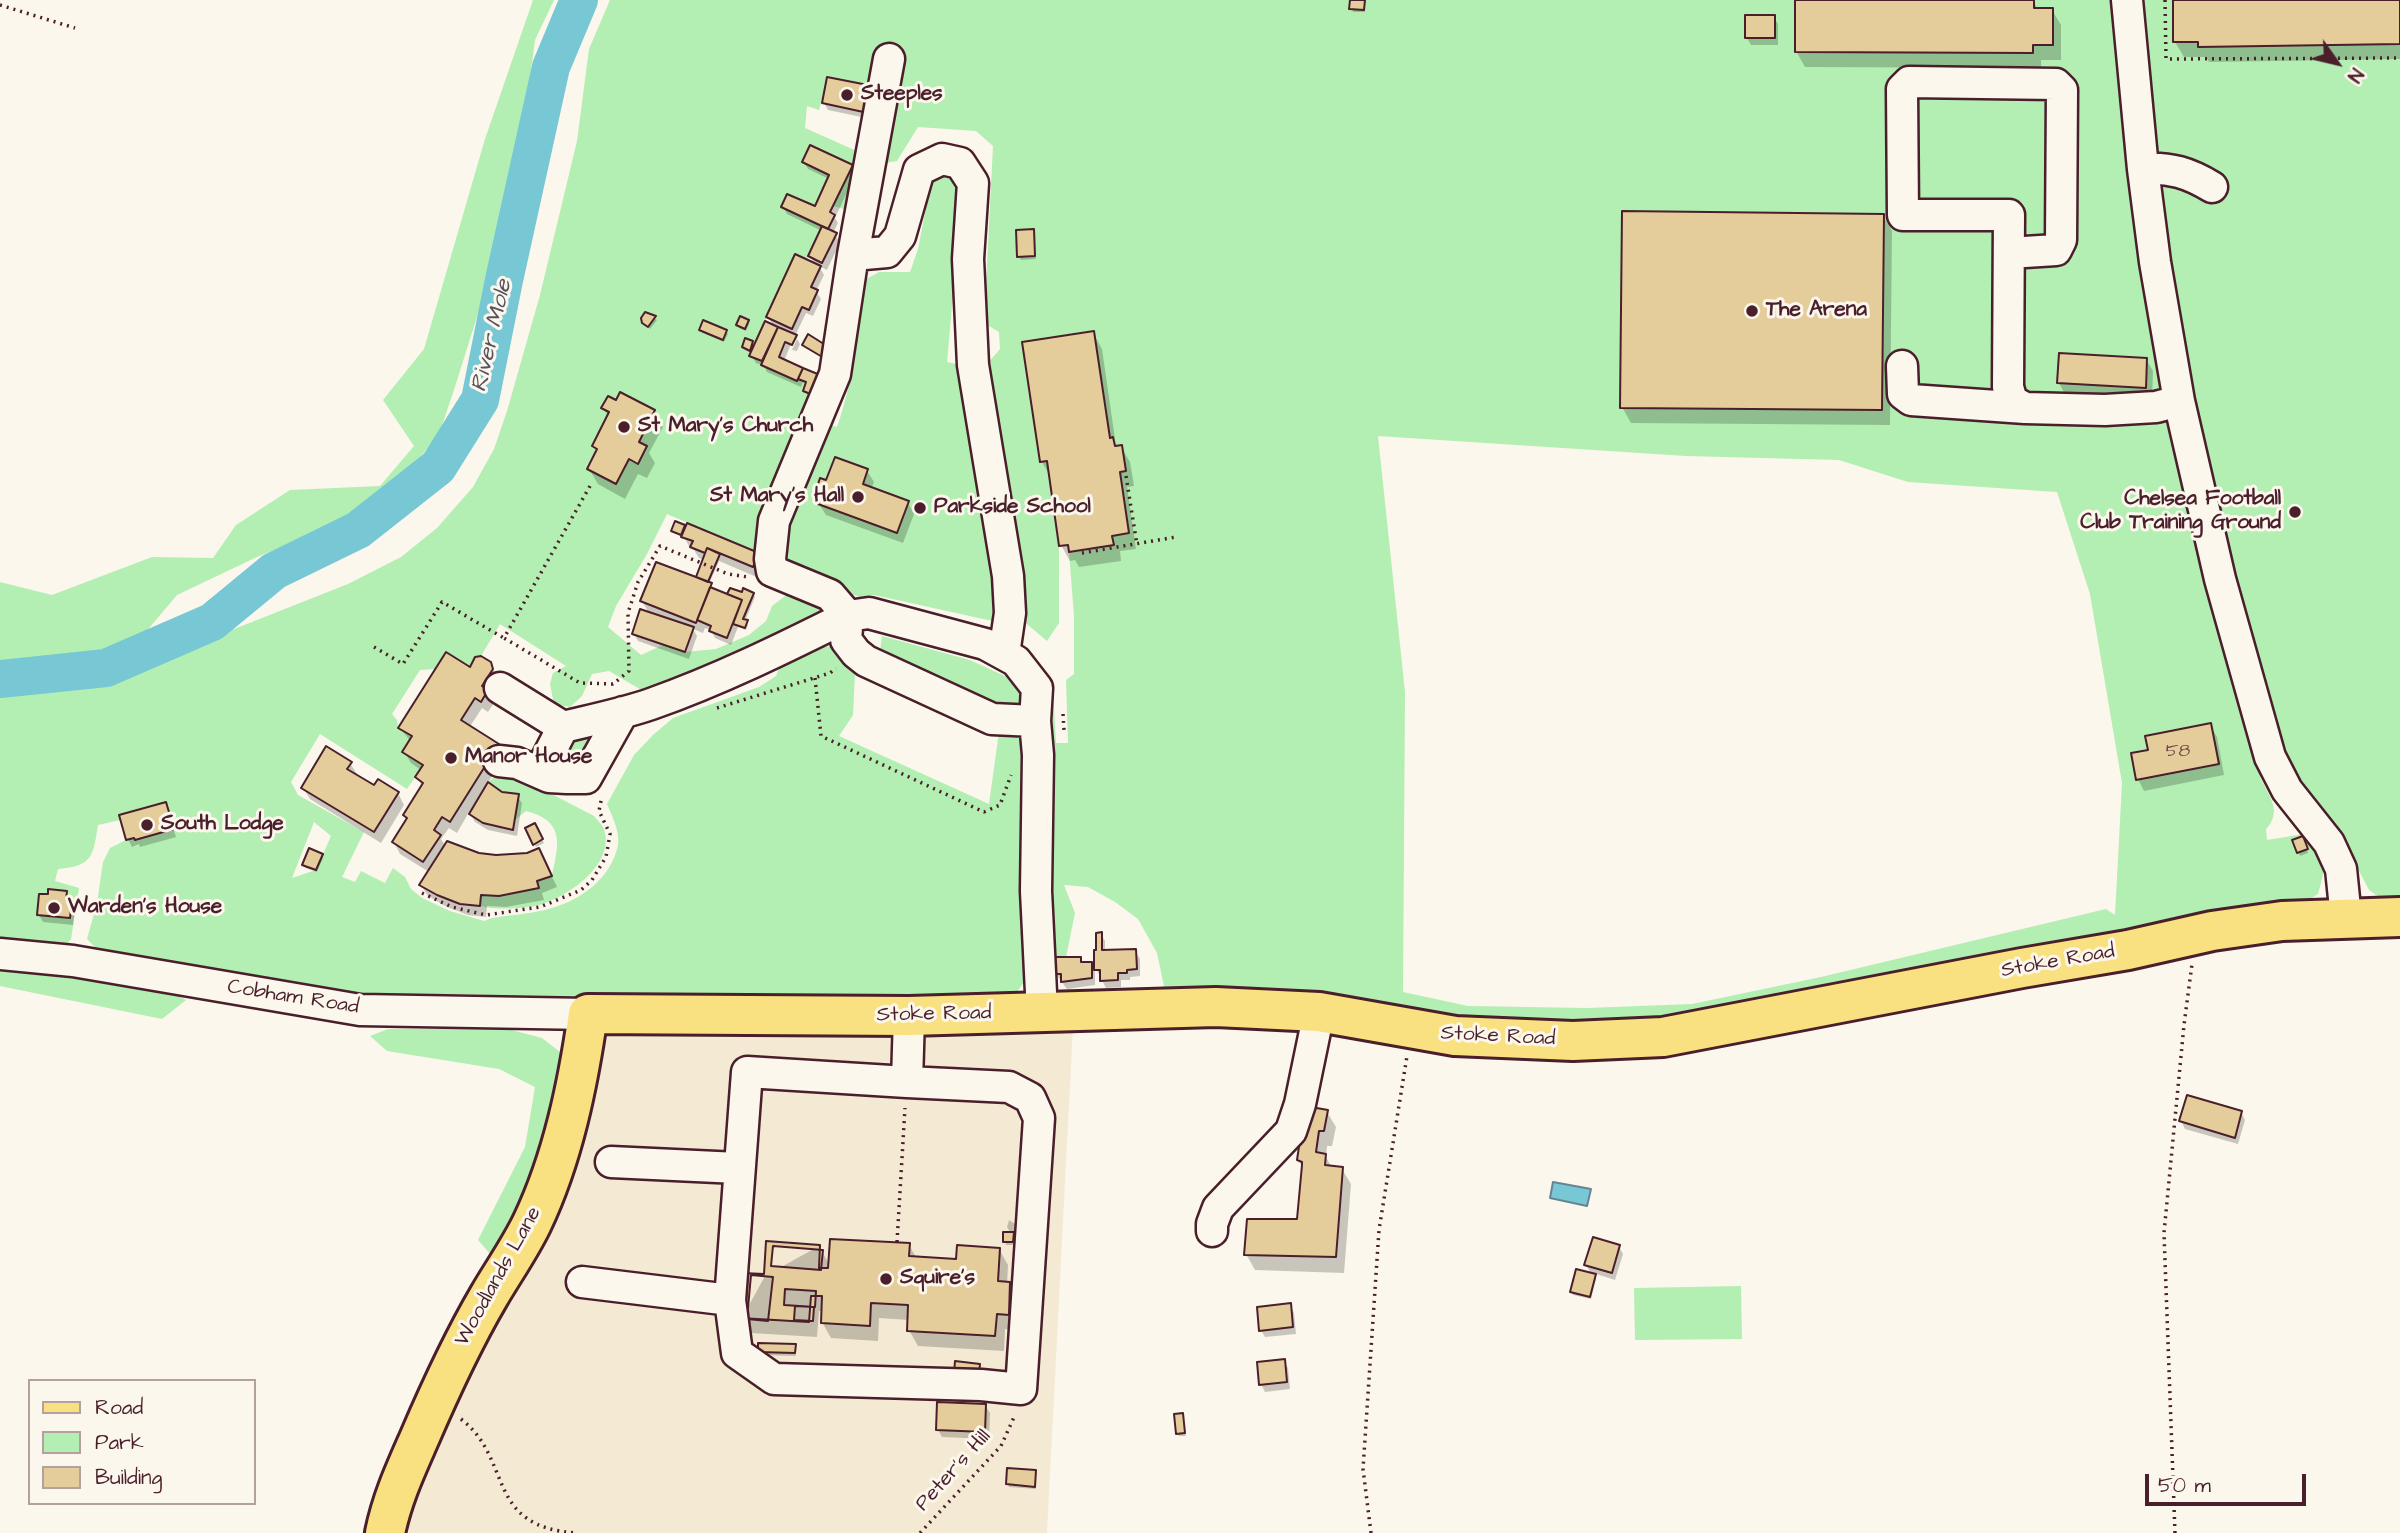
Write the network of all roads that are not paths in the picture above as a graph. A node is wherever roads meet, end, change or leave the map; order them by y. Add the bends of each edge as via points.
1 (2127, 0) edge
2 (889, 59) dead end
3 (2143, 169) junction
4 (2212, 187) dead end
5 (2009, 253) junction
6 (853, 254) junction
7 (1902, 366) dead end
8 (2179, 401) junction
9 (2025, 408) junction
10 (848, 616) junction
11 (1004, 654) junction
12 (500, 688) dead end
13 (623, 712) junction
14 (1035, 721) junction
15 (563, 727) junction
16 (499, 761) dead end
17 (568, 778) junction
18 (2400, 917) edge
19 (2346, 918) junction
20 (0, 954) edge
21 (1319, 1012) junction
22 (1042, 1013) junction
23 (588, 1014) junction
24 (909, 1016) junction
25 (907, 1082) junction
26 (611, 1162) dead end
27 (738, 1168) junction
28 (1212, 1231) dead end
29 (582, 1282) dead end
30 (730, 1300) junction
31 (385, 1533) edge

1 - 3 street
2 - 6 street
3 - 4 street via 2174,170
3 - 8 street
5 - 5 street via 2056,250 2061,240 2062,90 2056,84 1909,82 1902,89 1903,225 2009,215
5 - 9 street via 2008,387 2012,401
6 - 10 street via 835,374 774,521 770,559 772,571 830,595
6 - 11 street via 887,252 900,236 919,170 942,159 960,163 973,183 968,259 973,365 1008,576 1010,613
7 - 9 street via 1903,394 1911,400
8 - 9 street via 2105,410
8 - 19 street via 2220,579 2270,757 2287,790 2329,843 2342,869
10 - 11 street via 869,613 985,643
10 - 13 street via 737,670
10 - 14 street via 846,640 866,661 992,719
11 - 14 street via 1016,661 1037,688
12 - 15 street
13 - 15 street
13 - 17 street via 586,778
14 - 22 street
15 - 17 street via 547,758
16 - 17 street via 517,763 549,777
18 - 19 main road, Stoke Road
19 - 21 main road, Stoke Road via 2282,921 2196,934 1662,1037 1573,1041 1455,1036
20 - 23 street, Cobham Road via 73,961 360,1010
21 - 22 main road, Stoke Road via 1216,1007
21 - 28 street via 1291,1131 1218,1208
22 - 24 main road, Stoke Road
23 - 24 main road, Stoke Road
23 - 31 main road, Woodlands Lane via 575,1091 532,1224 466,1336 436,1399 391,1503
24 - 25 street
25 - 27 street via 747,1072
25 - 30 street via 1009,1087 1030,1098 1040,1118 1021,1389 774,1380 737,1353
26 - 27 street
27 - 30 street
29 - 30 street

